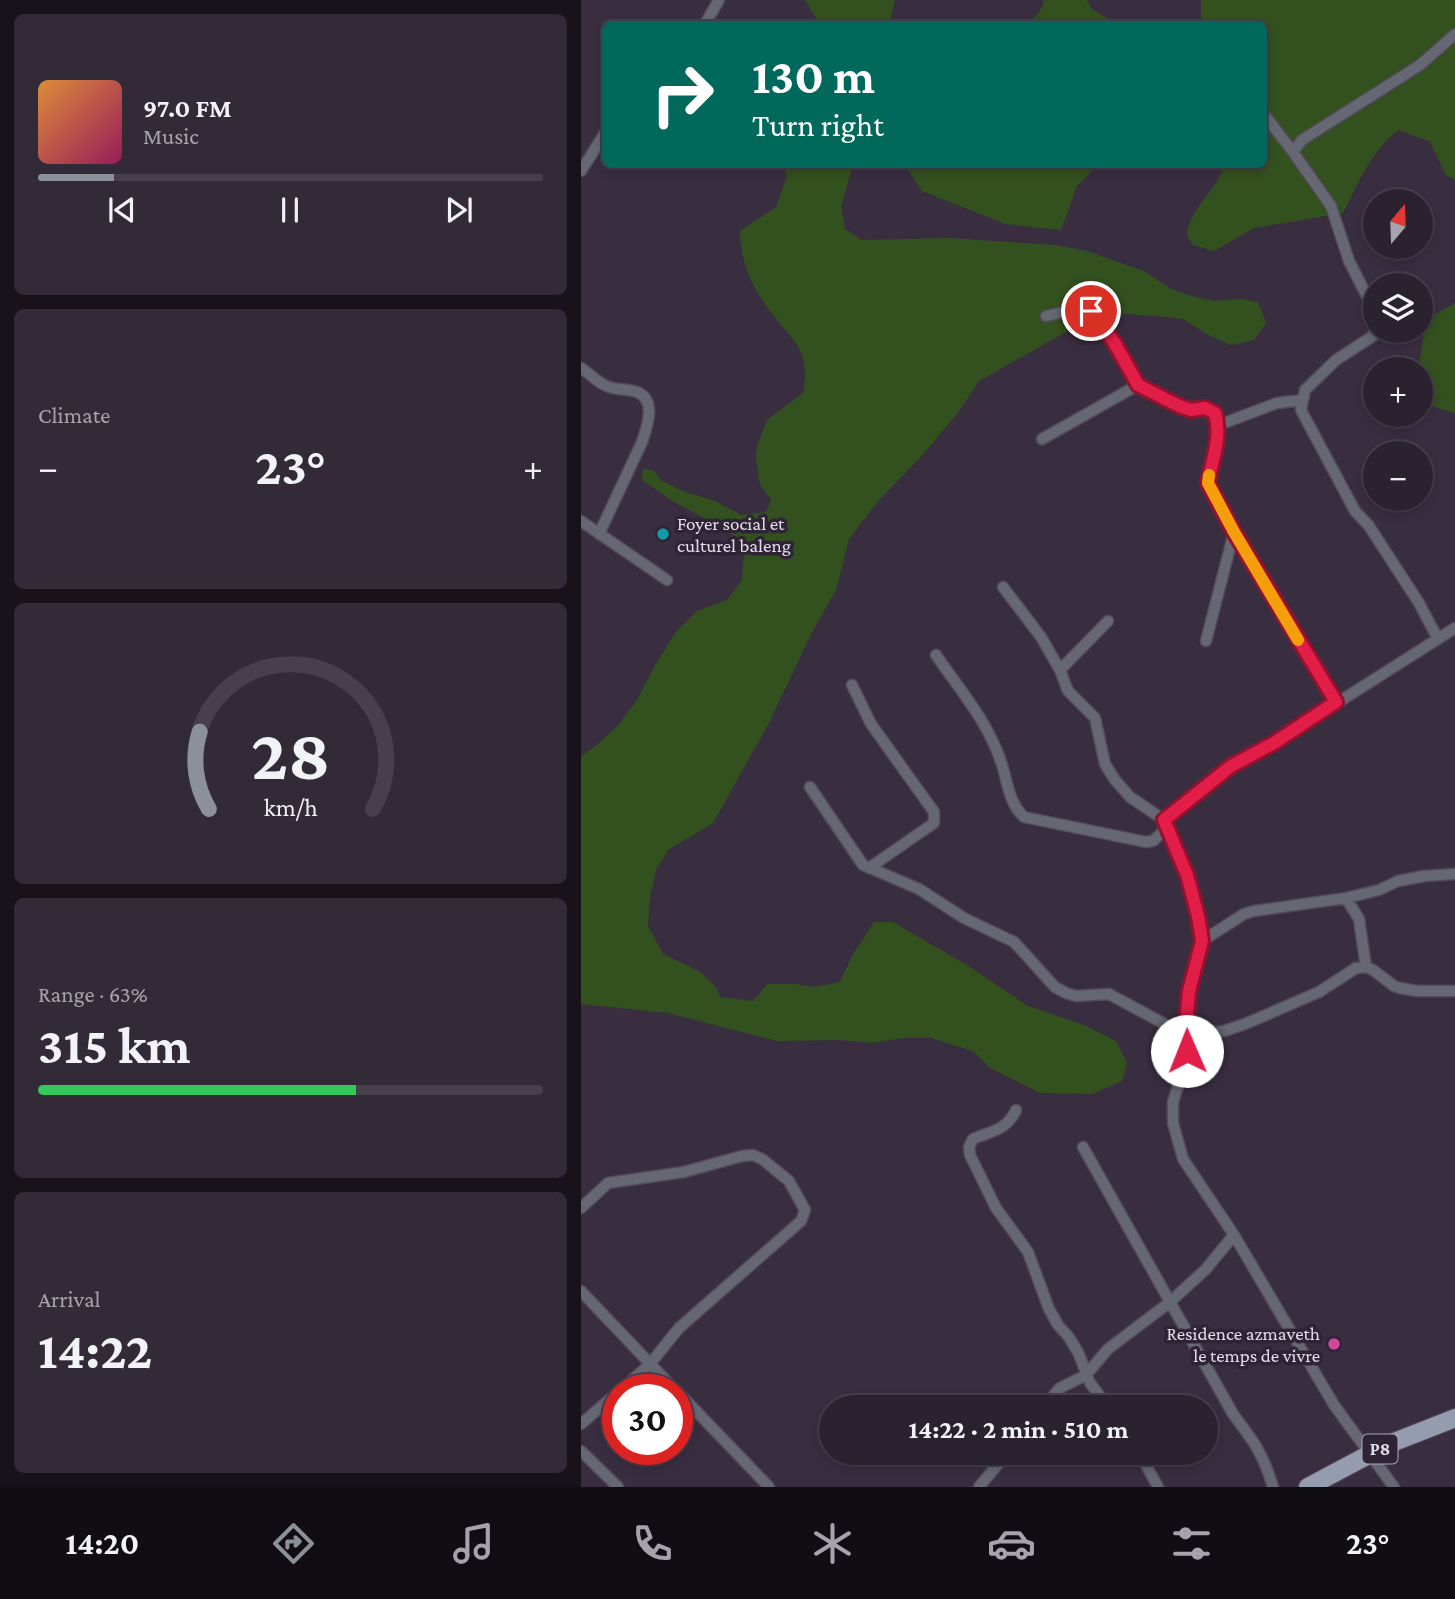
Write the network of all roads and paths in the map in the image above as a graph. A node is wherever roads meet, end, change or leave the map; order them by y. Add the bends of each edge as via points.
1 (719, 0) edge
2 (707, 21) edge
3 (1455, 34) edge
4 (1267, 118) edge
5 (602, 138) edge
6 (1293, 152) junction
7 (581, 171) edge
8 (1363, 288) edge
9 (1046, 316) dead end
10 (1363, 342) edge
11 (581, 368) edge
12 (1138, 385) junction
13 (1303, 400) junction
14 (1219, 425) junction
15 (1042, 439) dead end
16 (581, 521) edge
17 (1234, 532) junction
18 (599, 534) junction
19 (667, 580) dead end
20 (1003, 587) dead end
21 (1108, 621) dead end
22 (1454, 632) edge
23 (1438, 639) junction
24 (1206, 641) dead end
25 (936, 655) dead end
26 (1060, 670) junction
27 (852, 685) dead end
28 (1336, 702) junction
29 (810, 787) dead end
30 (1166, 824) junction
31 (869, 868) junction
32 (1455, 874) edge
33 (1346, 898) junction
34 (1202, 941) junction
35 (1366, 967) junction
36 (1455, 991) edge
37 (1185, 1035) junction
38 (1016, 1110) dead end
39 (1083, 1146) dead end
40 (581, 1208) edge
41 (1234, 1235) junction
42 (581, 1291) edge
43 (1170, 1302) junction
44 (650, 1364) junction
45 (639, 1374) edge
46 (660, 1374) edge
47 (1086, 1375) junction
48 (1054, 1395) edge
49 (1100, 1395) edge
50 (602, 1406) edge
51 (693, 1408) edge
52 (1455, 1418) edge
53 (581, 1424) edge
54 (581, 1451) edge
55 (1369, 1454) junction
56 (997, 1465) edge
57 (1146, 1465) edge
58 (618, 1487) edge
59 (769, 1487) edge
60 (979, 1487) edge
61 (1158, 1487) edge
62 (1273, 1487) edge
63 (1308, 1487) edge
64 (1394, 1487) edge

1 - 2 street
3 - 6 street via 1420,65 1303,140
4 - 6 street
5 - 7 street
6 - 8 street via 1331,206
9 - 12 street via 1076,309 1091,311
10 - 13 street via 1336,360 1305,390
11 - 18 street via 610,388 637,392 649,405 648,427
12 - 14 street via 1179,406 1205,408 1215,413
12 - 15 street
13 - 14 street via 1277,403
13 - 23 street via 1301,410 1355,511 1419,603
14 - 17 street via 1208,483
16 - 18 street
17 - 24 street
17 - 28 street
18 - 19 street
20 - 26 street
21 - 26 street
22 - 23 street
23 - 28 street
25 - 30 street via 995,742 1014,809 1024,817 1146,842 1153,841
26 - 30 street via 1067,691 1097,722 1099,745 1115,780
27 - 31 street via 871,724 935,817 934,823
28 - 30 street via 1231,766
29 - 31 street via 857,859
30 - 34 street via 1187,875
31 - 37 street via 919,888 1014,943 1066,993 1108,994
32 - 33 street via 1398,881
33 - 34 street via 1254,911
33 - 35 street via 1359,919
34 - 37 street via 1189,991
35 - 36 street via 1400,988
35 - 37 street via 1245,1024
37 - 41 street via 1187,1058 1173,1102 1173,1123 1183,1159
38 - 47 street via 1011,1122 973,1139 970,1155 996,1208 1028,1252 1049,1309 1078,1352
39 - 43 street
40 - 44 street via 608,1183 684,1172 753,1155 789,1181 805,1210 801,1221 679,1328
41 - 43 street
41 - 55 street via 1333,1405
42 - 44 street
43 - 47 street via 1108,1349
43 - 62 street via 1233,1414 1257,1444
44 - 45 street
44 - 46 street
47 - 48 street
47 - 49 street
50 - 53 street
51 - 59 street
52 - 55 main road, P8
54 - 58 street
55 - 63 main road, P8
55 - 64 street
56 - 60 street
57 - 61 street

